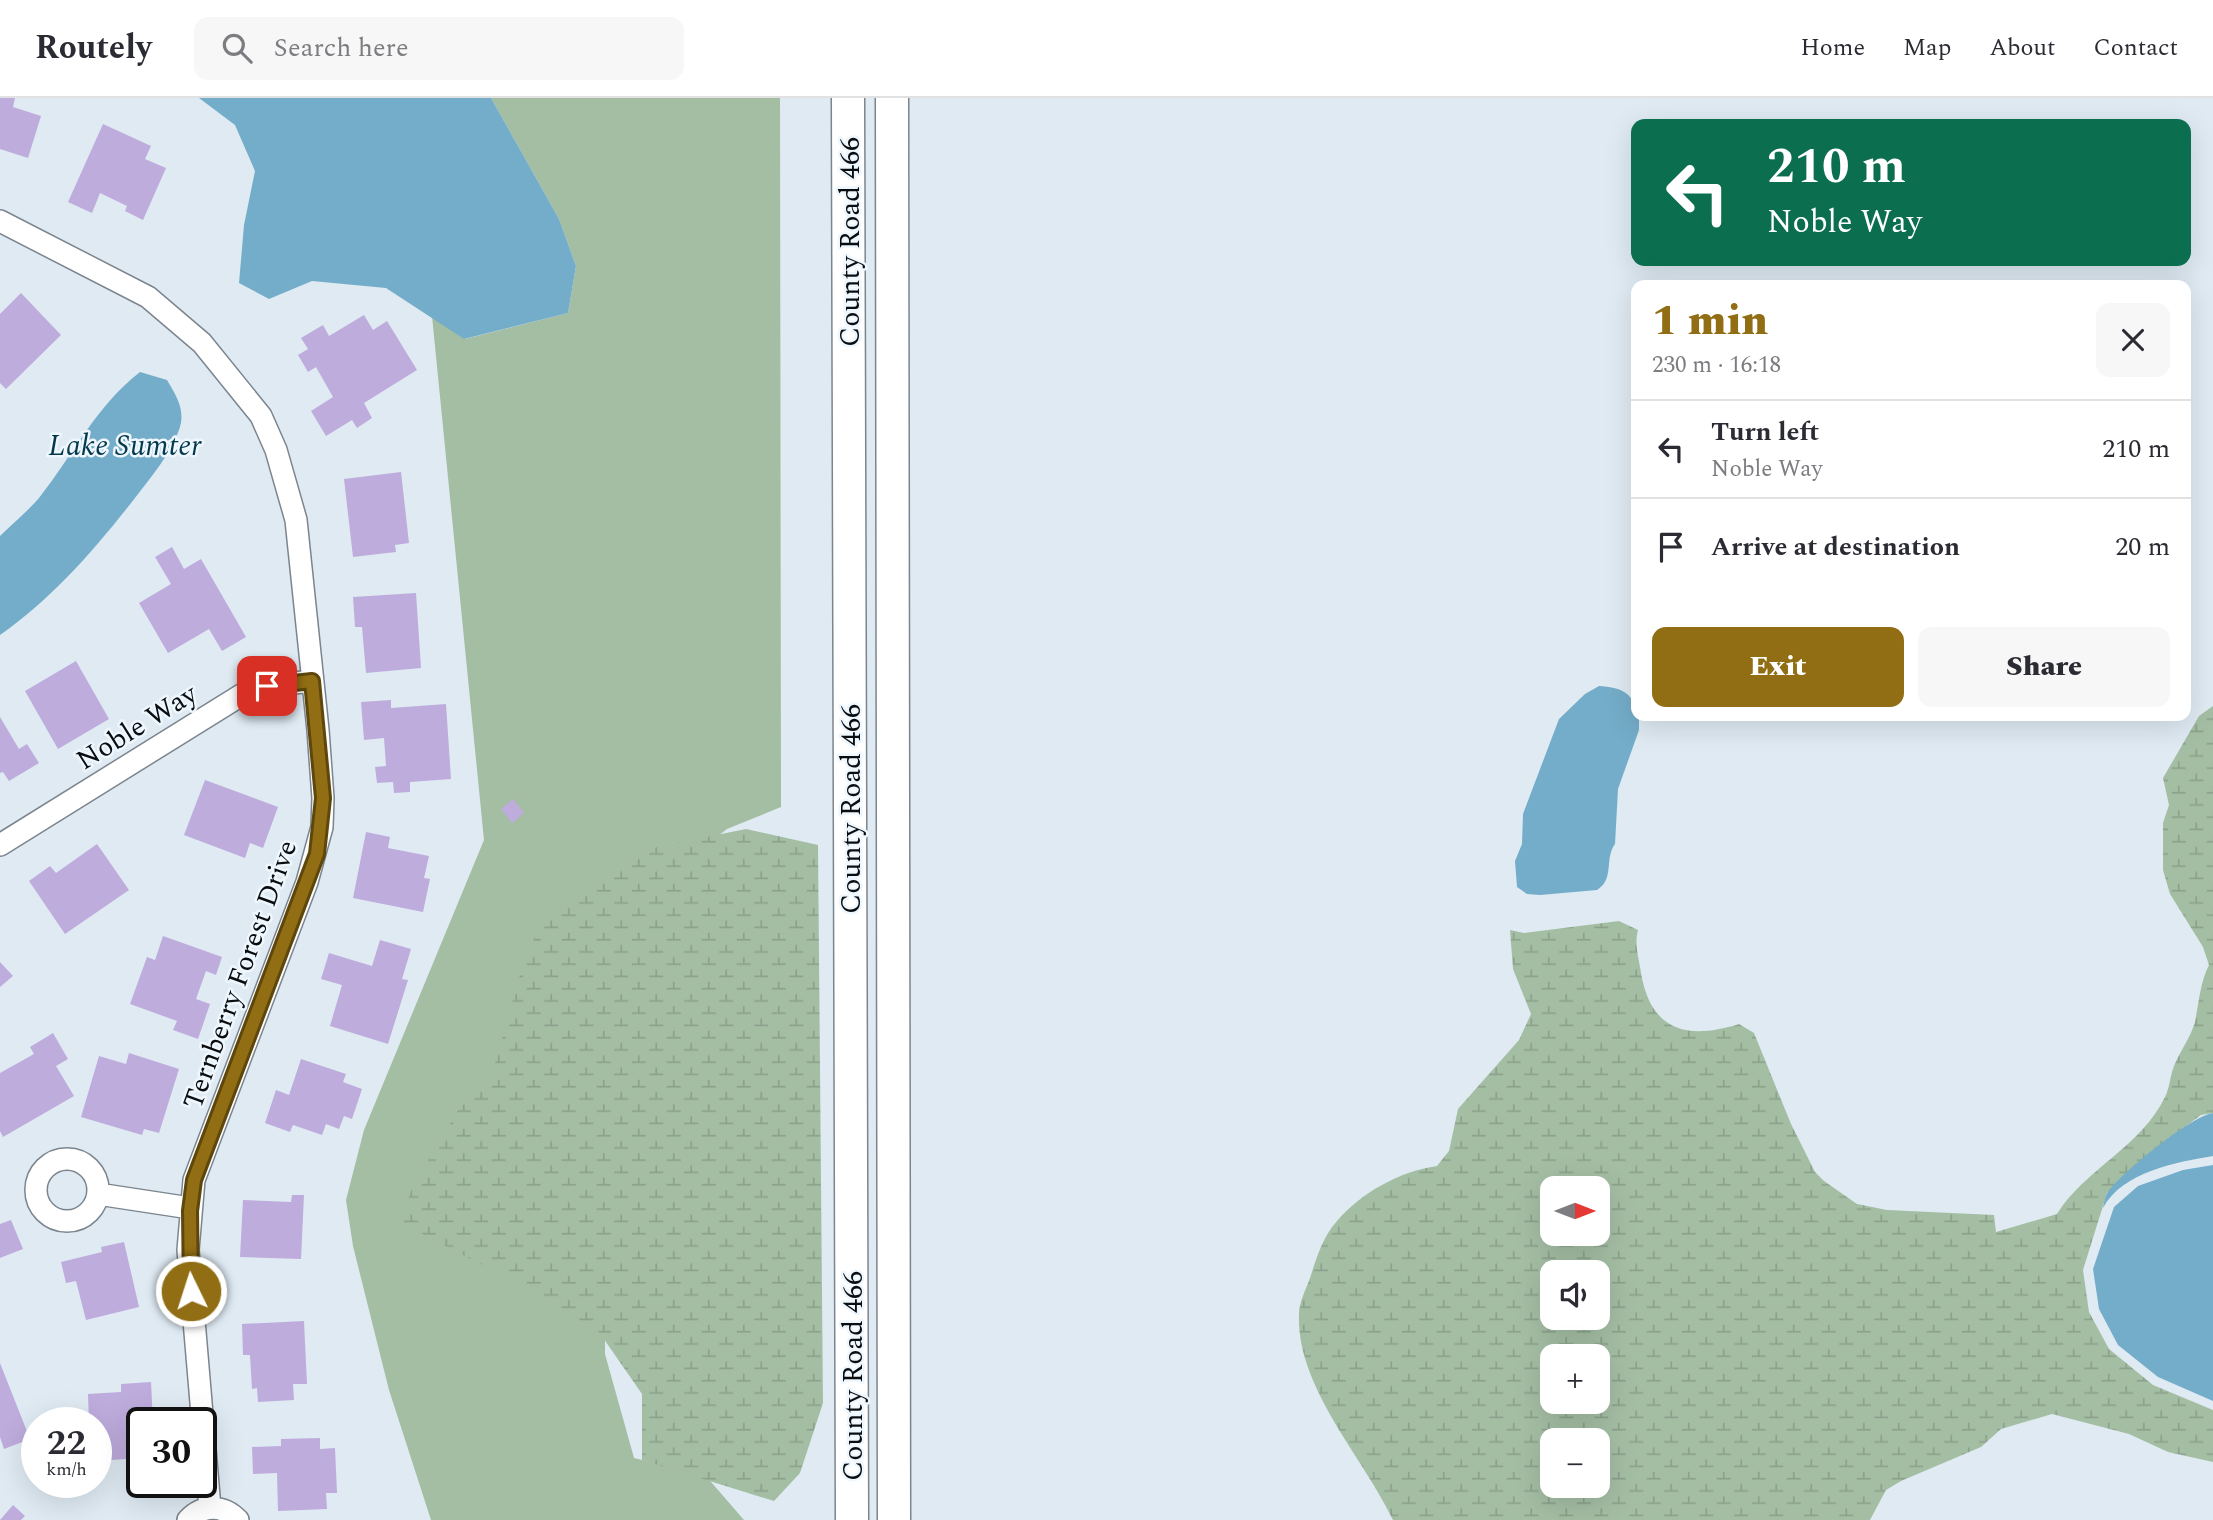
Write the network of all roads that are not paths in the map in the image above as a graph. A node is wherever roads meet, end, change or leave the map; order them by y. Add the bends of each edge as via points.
1 (848, 98) edge
2 (892, 98) edge
3 (0, 221) edge
4 (312, 681) junction
5 (0, 845) edge
6 (98, 1194) dead end
7 (190, 1208) junction
8 (210, 1508) junction
9 (188, 1520) edge
10 (238, 1520) edge
11 (852, 1520) edge
12 (894, 1520) edge

1 - 11 main road, County Road 466
2 - 12 main road, County Road 466
3 - 4 street, Ternberry Forest Drive via 148,297 202,343 261,416 296,520
4 - 5 street, Noble Way via 243,694
4 - 7 street, Ternberry Forest Drive via 323,798 317,854 204,1148
6 - 7 street
7 - 8 street, Ternberry Forest Drive via 191,1291
8 - 9 street
8 - 10 street via 230,1512

